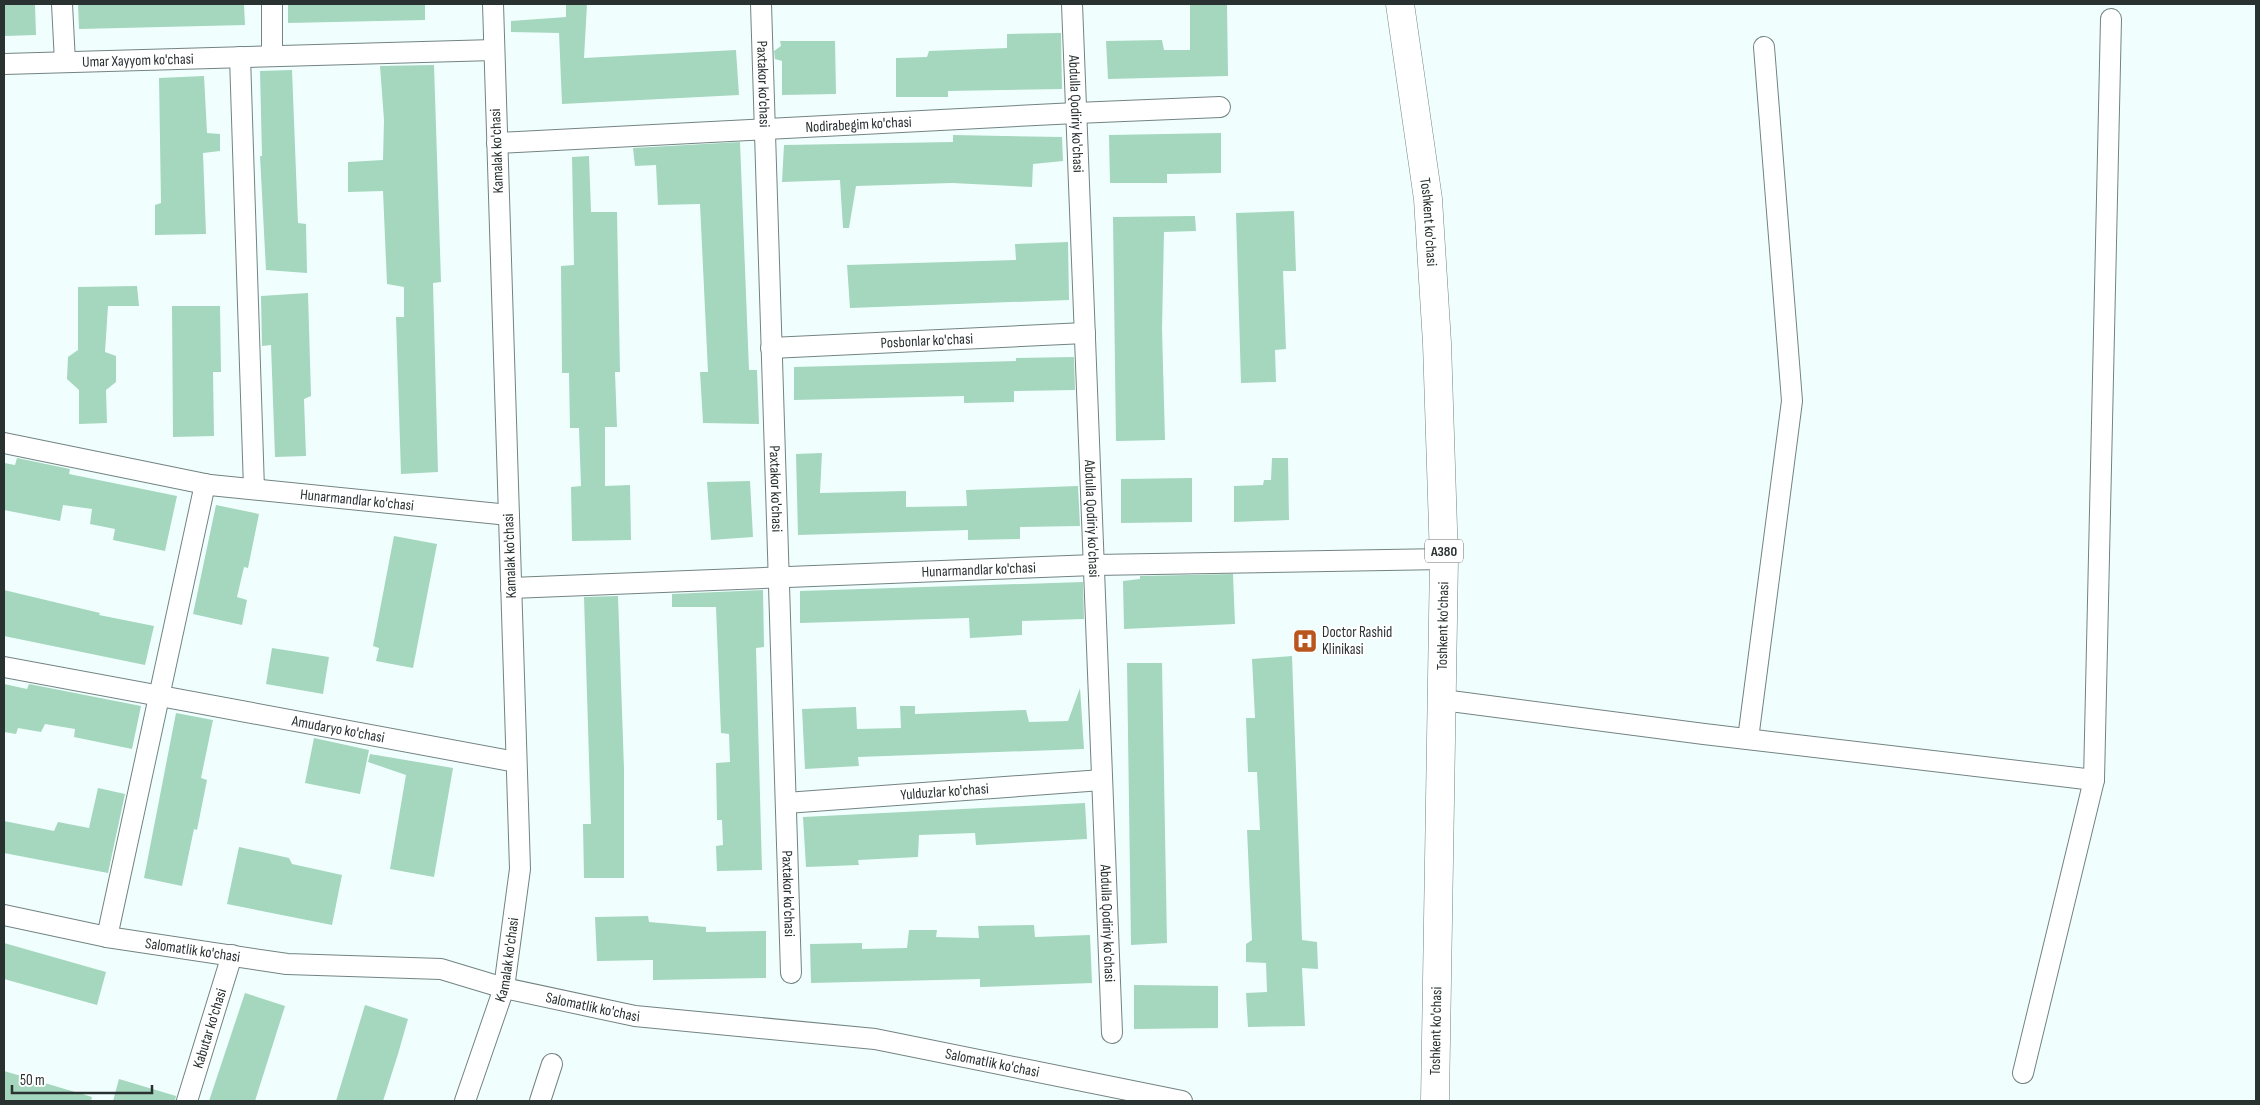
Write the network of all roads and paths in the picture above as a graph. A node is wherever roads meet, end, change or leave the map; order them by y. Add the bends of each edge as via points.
1 (62, 4) edge
2 (272, 4) edge
3 (493, 4) edge
4 (761, 4) edge
5 (1072, 4) edge
6 (1400, 4) edge
7 (2111, 19) dead end
8 (1764, 48) dead end
9 (494, 50) junction
10 (272, 54) junction
11 (240, 57) junction
12 (65, 62) junction
13 (4, 64) edge
14 (1220, 108) dead end
15 (1076, 113) junction
16 (764, 129) junction
17 (497, 143) junction
18 (1084, 333) junction
19 (771, 348) junction
20 (4, 443) edge
21 (205, 484) junction
22 (254, 489) junction
23 (509, 515) junction
24 (1444, 559) junction
25 (1094, 565) junction
26 (778, 578) junction
27 (511, 588) junction
28 (4, 667) edge
29 (160, 696) junction
30 (1443, 700) junction
31 (1748, 740) junction
32 (516, 762) junction
33 (1102, 780) junction
34 (2094, 780) junction
35 (786, 803) junction
36 (4, 915) edge
37 (107, 937) junction
38 (232, 955) junction
39 (791, 973) dead end
40 (504, 988) junction
41 (1112, 1034) dead end
42 (552, 1064) dead end
43 (2023, 1073) dead end
44 (186, 1101) edge
45 (465, 1101) edge
46 (540, 1101) edge
47 (1182, 1101) edge
48 (1435, 1101) edge

1 - 12 street
2 - 10 street
3 - 9 street, Kamalak ko'chasi
4 - 16 street, Paxtakor ko'chasi
5 - 15 street, Abdulla Qodiriy ko'chasi
6 - 24 highway, Toshkent ko'chasi / A380 via 1428,199 1437,343
7 - 34 street
8 - 31 street via 1792,401
9 - 10 street, Umar Xayyom ko'chasi
9 - 17 street, Kamalak ko'chasi
10 - 11 street, Umar Xayyom ko'chasi
11 - 12 street, Umar Xayyom ko'chasi
11 - 22 street
12 - 13 street, Umar Xayyom ko'chasi
14 - 15 street, Nodirabegim ko'chasi
15 - 16 street, Nodirabegim ko'chasi
15 - 18 street, Abdulla Qodiriy ko'chasi
16 - 17 street, Nodirabegim ko'chasi
16 - 19 street, Paxtakor ko'chasi
17 - 23 street, Kamalak ko'chasi
18 - 19 street, Posbonlar ko'chasi
18 - 25 street, Abdulla Qodiriy ko'chasi
19 - 26 street, Paxtakor ko'chasi
20 - 21 street, Hunarmandlar ko'chasi
21 - 22 street, Hunarmandlar ko'chasi
21 - 29 street
22 - 23 street, Hunarmandlar ko'chasi
23 - 27 street, Kamalak ko'chasi
24 - 25 street, Hunarmandlar ko'chasi
24 - 30 highway, Toshkent ko'chasi / A380
25 - 26 street, Hunarmandlar ko'chasi
25 - 33 street, Abdulla Qodiriy ko'chasi
26 - 27 street, Hunarmandlar ko'chasi
26 - 35 street, Paxtakor ko'chasi
27 - 32 street, Kamalak ko'chasi
28 - 29 street, Amudaryo ko'chasi
29 - 32 street, Amudaryo ko'chasi
29 - 37 street
30 - 31 street
30 - 48 highway, Toshkent ko'chasi / A380
31 - 34 street
32 - 40 street, Kamalak ko'chasi via 520,869
33 - 35 street, Yulduzlar ko'chasi
33 - 41 street, Abdulla Qodiriy ko'chasi
34 - 43 street
35 - 39 street, Paxtakor ko'chasi
36 - 37 street, Salomatlik ko'chasi
37 - 38 street, Salomatlik ko'chasi
38 - 40 street, Salomatlik ko'chasi via 287,964 441,969
38 - 44 street, Kabutar ko'chasi
40 - 45 street, Kamalak ko'chasi
40 - 47 street, Salomatlik ko'chasi via 635,1016 875,1039
42 - 46 street

